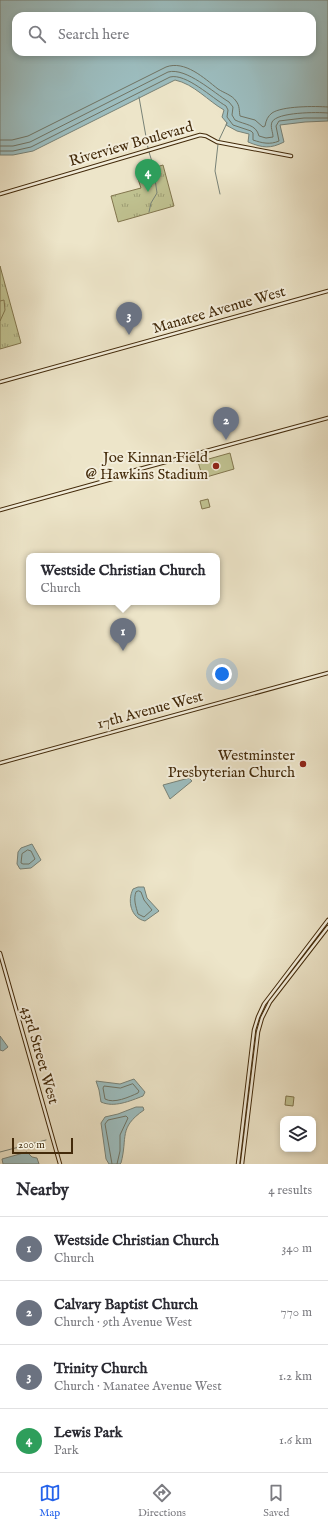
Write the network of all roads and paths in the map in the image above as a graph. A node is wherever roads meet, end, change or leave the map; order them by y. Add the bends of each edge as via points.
1 (291, 156) dead end
2 (0, 194) edge
3 (328, 291) edge
4 (0, 382) edge
5 (328, 418) edge
6 (0, 510) edge
7 (328, 673) edge
8 (0, 763) edge
9 (328, 920) edge
10 (328, 927) edge
11 (0, 953) edge
12 (60, 1164) edge
13 (238, 1164) edge
14 (242, 1164) edge

1 - 2 street, Riverview Boulevard via 217,142 200,135
3 - 4 street, Manatee Avenue West
5 - 6 street
7 - 8 street, 17th Avenue West
9 - 13 street via 269,997 258,1017 254,1030
10 - 14 street via 270,1002 261,1021
11 - 12 street, 43rd Street West

